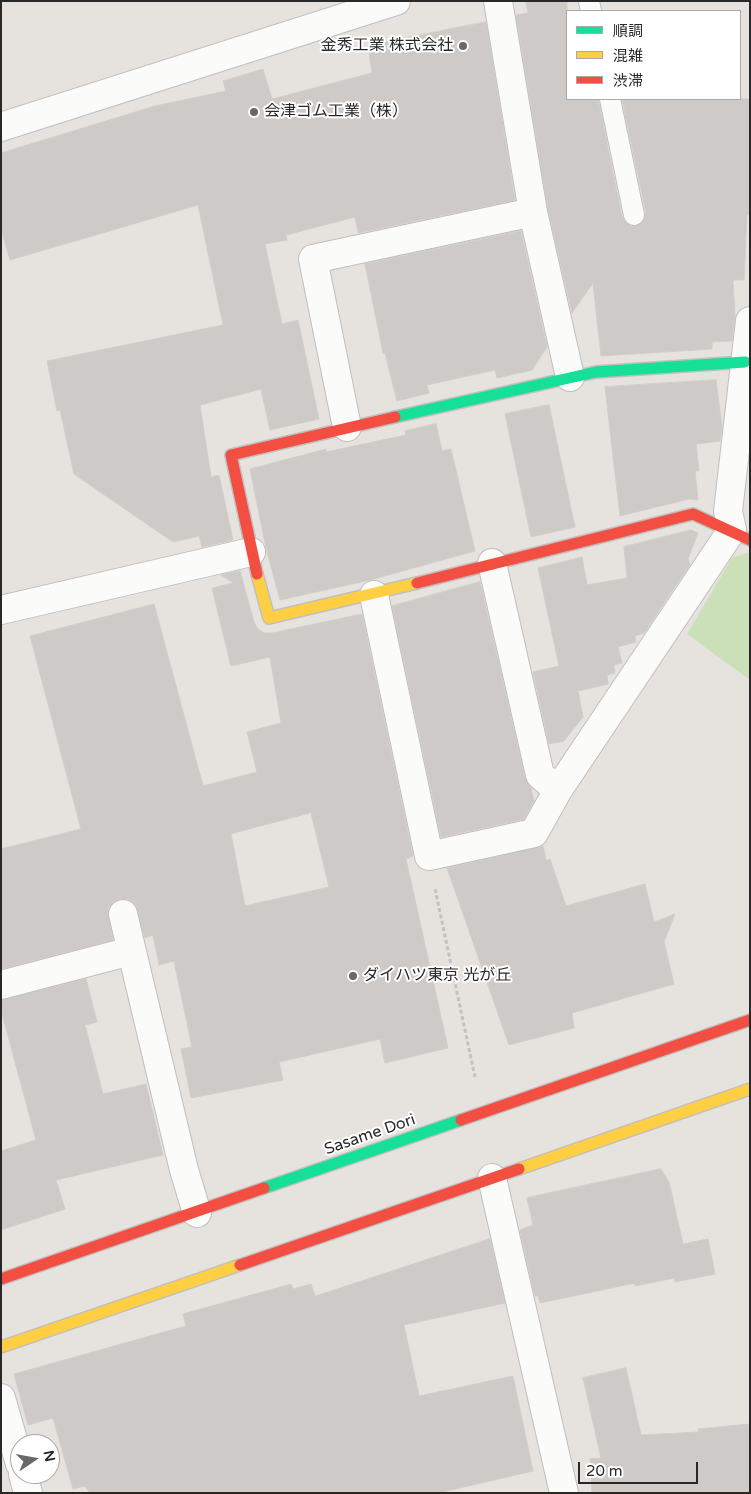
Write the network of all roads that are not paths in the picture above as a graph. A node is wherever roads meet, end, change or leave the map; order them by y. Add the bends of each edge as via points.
1 (396, 1) edge
2 (498, 1) edge
3 (610, 100) edge
4 (1, 128) edge
5 (533, 212) junction
6 (634, 215) dead end
7 (750, 321) edge
8 (746, 362) junction
9 (570, 376) junction
10 (347, 427) junction
11 (741, 535) edge
12 (251, 552) junction
13 (492, 563) junction
14 (374, 595) junction
15 (1, 610) edge
16 (558, 790) junction
17 (123, 914) dead end
18 (131, 951) junction
19 (1, 984) edge
20 (750, 1020) edge
21 (750, 1089) edge
22 (492, 1178) junction
23 (197, 1213) junction
24 (1, 1279) edge
25 (1, 1346) edge
26 (1, 1398) edge
27 (11, 1434) edge
28 (564, 1493) edge

1 - 4 street
2 - 5 street
3 - 6 lane
5 - 9 street
5 - 10 street via 313,259
7 - 8 street
8 - 9 main road
8 - 11 street via 728,512
9 - 10 main road
10 - 12 main road via 231,455
11 - 13 main road via 693,514
11 - 16 street
12 - 14 main road via 269,618
12 - 15 street
13 - 14 main road
13 - 16 street via 540,775
14 - 16 street via 429,856 534,834
17 - 18 street
18 - 19 street
18 - 23 street
20 - 23 main road, Sasame Dori
21 - 22 main road
22 - 25 main road
22 - 28 street
23 - 24 main road, Sasame Dori
26 - 27 street

